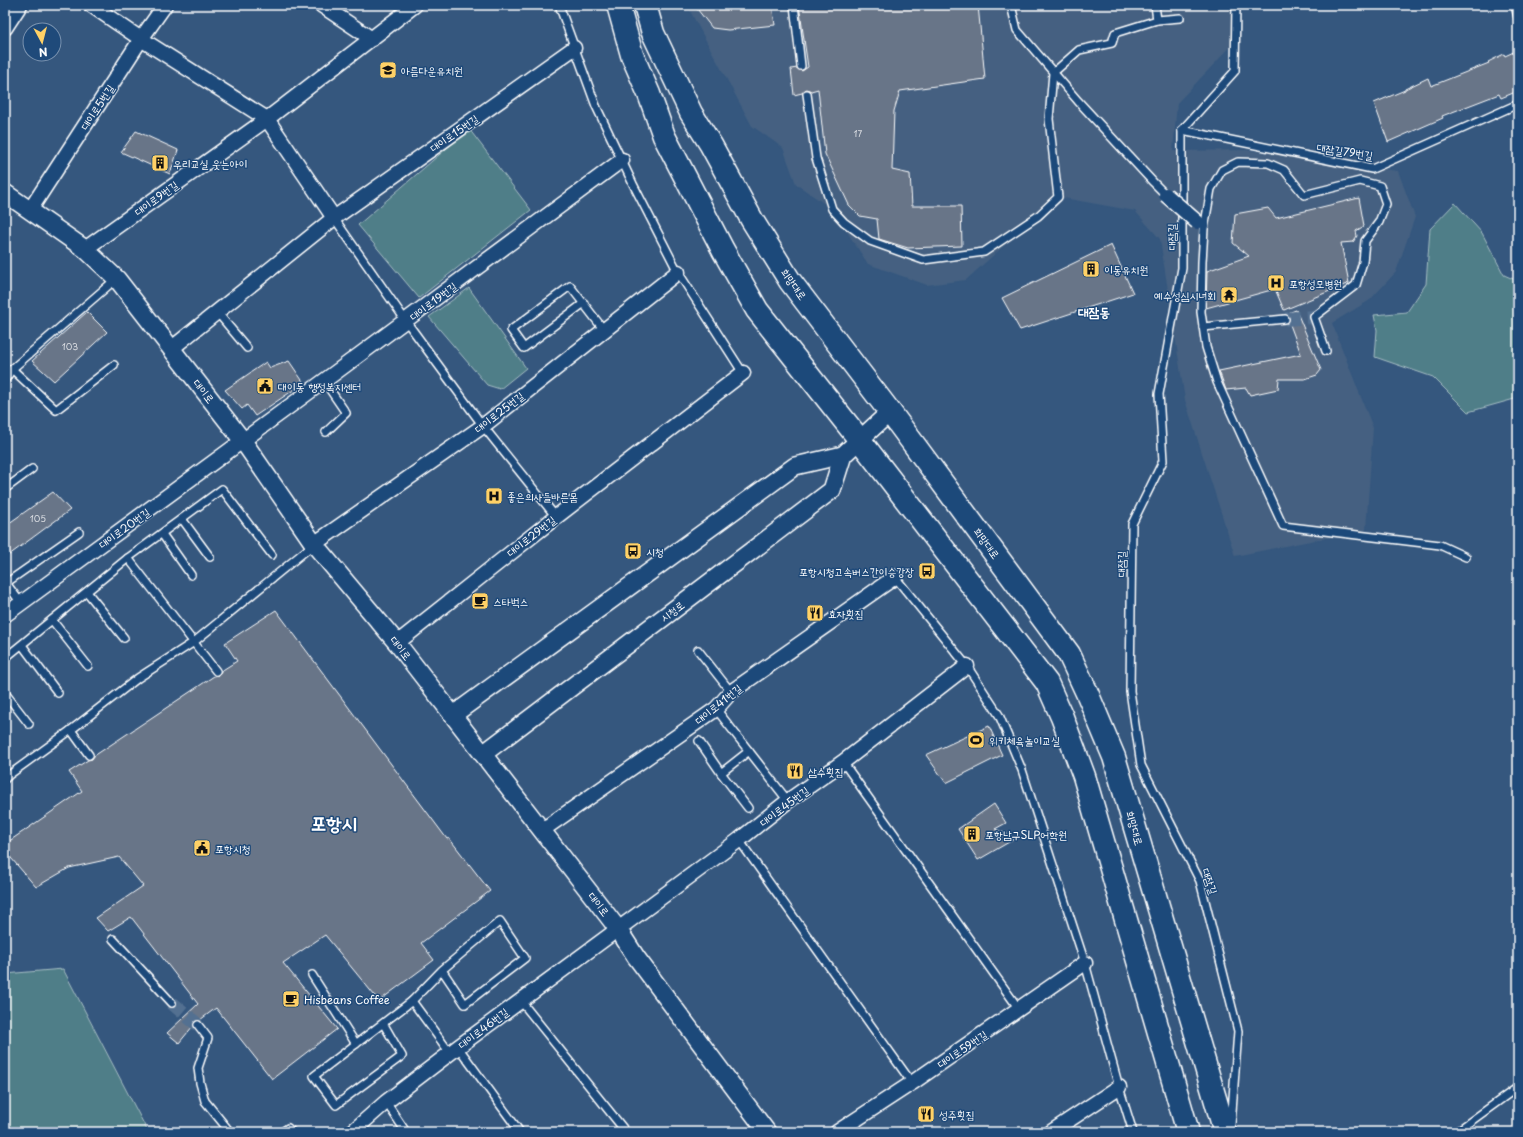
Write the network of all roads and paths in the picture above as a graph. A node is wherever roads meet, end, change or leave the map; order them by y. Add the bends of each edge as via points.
1 (20, 5) edge
2 (91, 5) edge
3 (165, 5) edge
4 (321, 5) edge
5 (415, 5) edge
6 (559, 5) edge
7 (618, 5) edge
8 (645, 5) edge
9 (794, 5) edge
10 (1011, 5) edge
11 (1155, 5) edge
12 (1236, 5) edge
13 (1515, 5) edge
14 (1180, 18) dead end
15 (1518, 18) edge
16 (1157, 20) junction
17 (5, 28) edge
18 (141, 39) junction
19 (372, 39) junction
20 (574, 48) junction
21 (800, 66) dead end
22 (1054, 73) junction
23 (808, 94) dead end
24 (1518, 104) edge
25 (267, 119) junction
26 (1182, 130) junction
27 (622, 160) junction
28 (5, 193) edge
29 (1166, 195) joint
30 (30, 210) junction
31 (334, 218) junction
32 (1201, 225) junction
33 (84, 249) junction
34 (678, 272) junction
35 (117, 279) junction
36 (584, 303) junction
37 (217, 312) junction
38 (1285, 319) tunnel mouth
39 (406, 321) junction
40 (1203, 327) junction
41 (604, 330) junction
42 (247, 348) dead end
43 (171, 349) junction
44 (1326, 351) dead end
45 (114, 365) dead end
46 (12, 369) junction
47 (744, 373) joint
48 (5, 380) edge
49 (324, 382) junction
50 (890, 412) junction
51 (483, 426) junction
52 (326, 432) dead end
53 (859, 439) junction
54 (243, 441) junction
55 (843, 455) junction
56 (32, 469) dead end
57 (5, 489) edge
58 (556, 517) junction
59 (182, 519) junction
60 (79, 532) dead end
61 (162, 534) junction
62 (314, 544) junction
63 (272, 555) dead end
64 (210, 557) dead end
65 (128, 558) junction
66 (1466, 558) dead end
67 (191, 575) dead end
68 (895, 577) joint
69 (5, 583) edge
70 (87, 592) junction
71 (21, 603) junction
72 (5, 615) edge
73 (52, 620) junction
74 (124, 638) dead end
75 (194, 642) junction
76 (397, 643) junction
77 (22, 645) junction
78 (698, 650) dead end
79 (5, 658) edge
80 (88, 666) dead end
81 (966, 666) junction
82 (216, 671) dead end
83 (731, 692) junction
84 (5, 693) edge
85 (58, 693) dead end
86 (716, 709) junction
87 (453, 715) junction
88 (30, 724) dead end
89 (71, 730) junction
90 (699, 741) dead end
91 (749, 751) junction
92 (483, 754) junction
93 (89, 756) dead end
94 (843, 762) junction
95 (721, 773) junction
96 (6, 775) edge
97 (788, 801) junction
98 (748, 808) dead end
99 (542, 831) junction
100 (738, 840) junction
101 (618, 928) junction
102 (112, 939) dead end
103 (1084, 963) junction
104 (442, 970) junction
105 (312, 975) dead end
106 (520, 1000) junction
107 (412, 1001) junction
108 (172, 1003) tunnel mouth
109 (1019, 1009) junction
110 (383, 1023) junction
111 (198, 1025) tunnel mouth
112 (356, 1044) junction
113 (454, 1050) junction
114 (912, 1083) junction
115 (1118, 1087) junction
116 (1518, 1087) edge
117 (386, 1102) junction
118 (230, 1132) edge
119 (282, 1132) edge
120 (292, 1132) edge
121 (352, 1132) edge
122 (406, 1132) edge
123 (520, 1132) edge
124 (626, 1132) edge
125 (767, 1132) edge
126 (837, 1132) edge
127 (1051, 1132) edge
128 (1134, 1132) edge
129 (1188, 1132) edge
130 (1224, 1132) edge
131 (1231, 1132) edge
132 (1456, 1132) edge

1 - 17 street
2 - 18 street
3 - 18 street, 대이로5번길
4 - 19 street
5 - 19 street, 대이로9번길
6 - 20 lane
7 - 53 main road via 632,55 664,136 722,250 757,310
8 - 50 main road, 희망대로 via 653,34 691,113 752,220 790,281
9 - 21 lane
10 - 22 lane via 1017,30
11 - 16 lane
12 - 26 lane via 1235,71
13 - 15 lane
14 - 16 lane
16 - 22 lane via 1115,33 1112,43 1079,50
18 - 25 street
18 - 30 street, 대이로5번길
19 - 25 street, 대이로9번길
20 - 27 lane via 596,106
20 - 31 street, 대이로15번길
22 - 23 lane via 1049,119 1058,197 1038,216 984,252 923,260 870,241 844,222 832,209 816,158
22 - 29 lane
24 - 26 lane, 대잠길79번길 via 1372,168
25 - 31 street
25 - 33 street, 대이로9번길
26 - 131 lane, 대잠길 via 1182,268 1159,394 1163,461 1132,524 1130,691 1140,765 1200,881 1238,1031
27 - 34 lane
27 - 39 street, 대이로19번길
28 - 30 street, 대이로
29 - 32 street, bridge
30 - 33 street, 대이로
31 - 37 street, 대이로15번길
31 - 39 lane
32 - 40 lane
32 - 44 lane via 1211,189 1222,170 1238,162 1268,163 1284,170 1304,195 1360,181 1380,186 1386,204 1379,222 1365,241 1363,262 1356,285 1314,317
33 - 35 street, 대이로
34 - 41 street, 대이로25번길
34 - 47 lane
35 - 43 street, 대이로
35 - 46 lane
36 - 36 lane via 570,286 511,330 524,348
36 - 41 lane
37 - 42 lane
37 - 43 street, 대이로15번길
38 - 40 lane
39 - 49 street, 대이로19번길
39 - 51 lane
40 - 66 lane via 1206,347 1217,382 1283,526 1440,545
41 - 51 street, 대이로25번길
43 - 54 street, 대이로
45 - 46 lane via 56,410
46 - 48 lane
47 - 58 street, 대이로29번길
49 - 52 lane via 346,413
49 - 54 street, 대이로19번길
50 - 53 street, 시청로
50 - 130 main road, 희망대로 via 1068,654 1088,695 1114,757
51 - 58 lane
51 - 62 street, 대이로25번길
53 - 55 street, 시청로
53 - 129 main road via 1047,683 1084,776
54 - 62 street, 대이로
54 - 71 street, 대이로20번길
55 - 87 street via 795,466
55 - 92 street, 시청로 via 832,490
56 - 57 lane
58 - 76 street, 대이로29번길
59 - 61 lane
59 - 63 lane via 222,489
59 - 64 lane
60 - 69 lane
61 - 65 lane
61 - 67 lane
62 - 75 lane
62 - 76 street, 대이로
65 - 70 lane
65 - 75 lane
68 - 81 lane
68 - 83 street, 대이로41번길
69 - 71 lane
70 - 73 lane
70 - 74 lane
71 - 72 street, 대이로20번길
73 - 77 lane
73 - 80 lane
75 - 82 lane
75 - 89 lane via 138,678
76 - 87 street, 대이로
77 - 79 lane
77 - 85 lane
78 - 83 lane
81 - 94 street, 대이로45번길
81 - 103 lane via 999,715 1022,770
83 - 86 street, 대이로41번길
84 - 88 lane
86 - 91 lane
86 - 99 street, 대이로41번길
87 - 92 street, 대이로
89 - 93 lane
89 - 96 lane
90 - 95 lane
91 - 95 lane
91 - 97 lane
92 - 99 street, 대이로
94 - 97 street, 대이로45번길
94 - 109 lane
95 - 98 lane
97 - 100 street, 대이로45번길
99 - 101 street, 대이로
100 - 101 street, 대이로45번길
100 - 114 lane
101 - 106 street, 대이로46번길
101 - 125 street, 대이로 via 636,957
102 - 108 lane
103 - 109 street, 대이로59번길
103 - 115 lane
104 - 104 lane via 465,1004 525,958 500,922
104 - 107 lane
105 - 112 lane
106 - 113 street, 대이로46번길
106 - 124 lane
107 - 110 lane
107 - 113 lane
109 - 114 street, 대이로59번길
110 - 112 lane
110 - 112 lane via 402,1056 336,1105 314,1076
111 - 118 lane via 208,1038 198,1068 205,1101
113 - 117 street, 대이로46번길
113 - 123 lane
114 - 126 street, 대이로59번길
115 - 127 street
115 - 128 lane
116 - 132 lane
117 - 121 street, 대이로46번길
117 - 122 lane
119 - 120 lane via 288,1128

